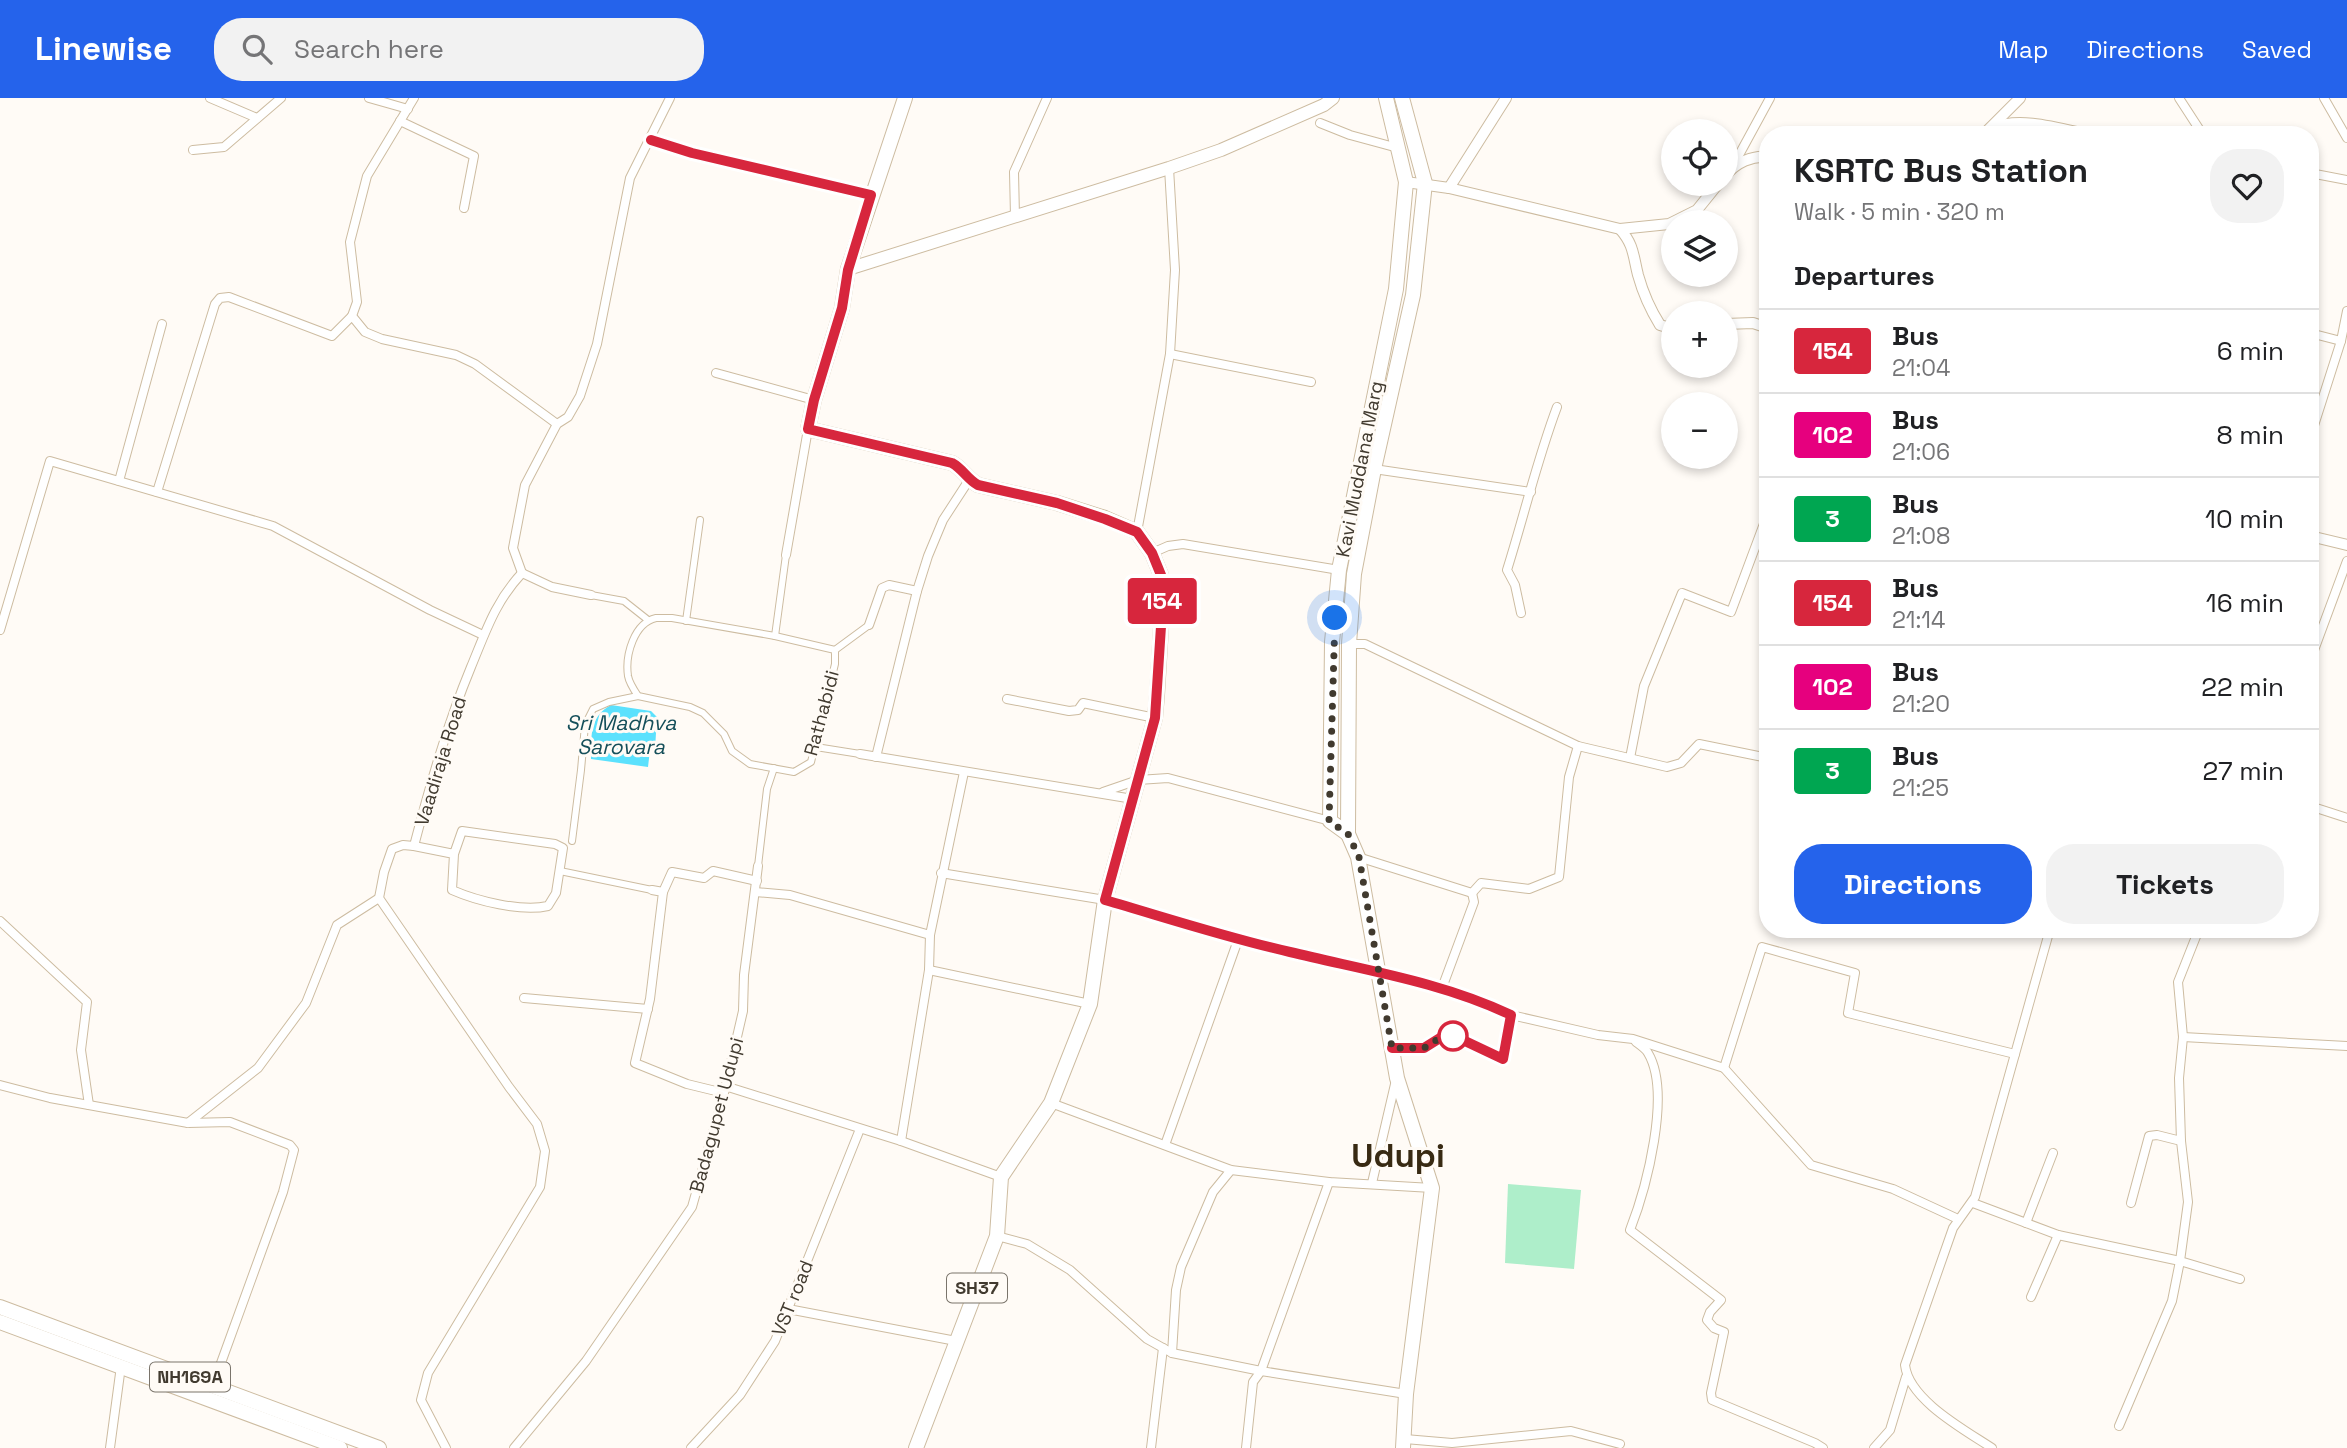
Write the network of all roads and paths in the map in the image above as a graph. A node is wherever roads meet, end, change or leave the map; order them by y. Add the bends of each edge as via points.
1 (210, 98) edge
2 (281, 98) edge
3 (369, 98) edge
4 (414, 98) edge
5 (670, 98) edge
6 (905, 98) edge
7 (1047, 98) edge
8 (1333, 98) edge
9 (1386, 98) edge
10 (1402, 98) edge
11 (1506, 98) edge
12 (1770, 98) edge
13 (2020, 98) edge
14 (2179, 98) edge
15 (2324, 98) edge
16 (408, 109) junction
17 (257, 118) junction
18 (400, 121) junction
19 (1320, 123) dead end
20 (1993, 126) edge
21 (1998, 126) edge
22 (2047, 126) edge
23 (2197, 126) edge
24 (2347, 138) edge
25 (651, 140) junction
26 (1398, 148) junction
27 (193, 150) dead end
28 (1738, 155) edge
29 (1759, 156) edge
30 (1738, 166) edge
31 (1169, 168) junction
32 (2319, 175) edge
33 (2347, 180) edge
34 (1406, 182) junction
35 (1425, 183) junction
36 (1449, 188) junction
37 (871, 195) junction
38 (1708, 196) edge
39 (464, 208) dead end
40 (1015, 217) junction
41 (1620, 229) junction
42 (848, 270) junction
43 (2347, 311) edge
44 (352, 316) junction
45 (162, 324) dead end
46 (1738, 324) edge
47 (1661, 325) edge
48 (1759, 325) edge
49 (2319, 335) edge
50 (2341, 341) junction
51 (1170, 354) junction
52 (716, 373) dead end
53 (1311, 382) dead end
54 (814, 400) junction
55 (2319, 405) edge
56 (1557, 407) dead end
57 (557, 424) junction
58 (808, 429) junction
59 (1374, 469) junction
60 (969, 480) junction
61 (119, 481) junction
62 (157, 492) junction
63 (1531, 492) junction
64 (700, 520) dead end
65 (1137, 532) junction
66 (1759, 537) edge
67 (2319, 538) edge
68 (2347, 545) edge
69 (1152, 553) junction
70 (786, 555) joint
71 (2347, 561) edge
72 (1339, 570) junction
73 (522, 573) junction
74 (917, 591) junction
75 (591, 595) joint
76 (1521, 613) dead end
77 (648, 620) junction
78 (685, 621) junction
79 (869, 625) joint
80 (0, 630) edge
81 (482, 635) junction
82 (775, 636) junction
83 (2319, 637) edge
84 (1349, 644) junction
85 (835, 650) junction
86 (638, 696) junction
87 (1007, 699) dead end
88 (1155, 718) junction
89 (1578, 746) junction
90 (816, 747) junction
91 (860, 754) joint
92 (1759, 756) edge
93 (876, 757) junction
94 (1630, 758) junction
95 (774, 768) junction
96 (964, 772) junction
97 (1138, 779) junction
98 (1099, 793) junction
99 (1133, 799) junction
100 (2319, 809) edge
101 (2347, 818) edge
102 (1329, 821) junction
103 (1348, 834) junction
104 (572, 841) dead end
105 (414, 846) junction
106 (454, 854) junction
107 (1359, 857) junction
108 (758, 866) joint
109 (560, 872) junction
110 (941, 873) junction
111 (757, 881) junction
112 (652, 890) joint
113 (663, 892) junction
114 (755, 892) junction
115 (1472, 893) junction
116 (379, 898) junction
117 (1105, 900) junction
118 (0, 921) edge
119 (930, 935) junction
120 (2048, 938) edge
121 (2195, 938) edge
122 (1238, 940) junction
123 (929, 970) junction
124 (1380, 974) junction
125 (1442, 988) junction
126 (524, 998) dead end
127 (1090, 1004) junction
128 (648, 1009) junction
129 (1511, 1015) junction
130 (2183, 1037) junction
131 (1633, 1039) junction
132 (2347, 1046) edge
133 (1392, 1048) junction
134 (2015, 1055) junction
135 (1724, 1069) junction
136 (1397, 1078) junction
137 (0, 1085) edge
138 (724, 1090) junction
139 (1051, 1103) junction
140 (89, 1105) junction
141 (188, 1123) junction
142 (860, 1129) junction
143 (901, 1141) junction
144 (2181, 1141) junction
145 (1165, 1145) junction
146 (2053, 1153) dead end
147 (1231, 1170) junction
148 (1001, 1177) junction
149 (1329, 1182) junction
150 (1372, 1183) junction
151 (1432, 1188) junction
152 (1973, 1203) junction
153 (2131, 1203) dead end
154 (1958, 1219) junction
155 (2026, 1223) junction
156 (2058, 1235) junction
157 (997, 1236) junction
158 (2180, 1261) junction
159 (2240, 1279) dead end
160 (2031, 1297) dead end
161 (0, 1307) edge
162 (788, 1308) junction
163 (0, 1322) edge
164 (956, 1341) junction
165 (1163, 1348) junction
166 (1172, 1353) junction
167 (121, 1366) junction
168 (1261, 1371) junction
169 (1906, 1377) junction
170 (213, 1385) junction
171 (1406, 1394) junction
172 (2119, 1426) dead end
173 (1595, 1436) junction
174 (1404, 1443) edge
175 (1620, 1444) dead end
176 (110, 1448) edge
177 (340, 1448) edge
178 (379, 1448) edge
179 (446, 1448) edge
180 (514, 1448) edge
181 (691, 1448) edge
182 (916, 1448) edge
183 (1151, 1448) edge
184 (1247, 1448) edge
185 (1594, 1448) edge
186 (1823, 1448) edge
187 (1874, 1448) edge
188 (1992, 1448) edge

1 - 17 street
2 - 17 street
3 - 16 street
4 - 16 street
5 - 25 street
6 - 37 main road
7 - 40 street via 1014,172
8 - 31 main road via 1221,150
9 - 26 main road, Kavi Muddana Marg
10 - 35 main road, Kavi Muddana Marg
11 - 36 street
12 - 28 street
13 - 20 street
14 - 23 street
15 - 24 street
16 - 18 street
17 - 27 street via 224,147
18 - 39 street via 474,156
18 - 44 street via 367,176 349,242 356,302
19 - 26 street
21 - 22 street via 2020,121
25 - 37 street
25 - 57 street via 629,178 597,344 580,396 568,417
26 - 34 main road, Kavi Muddana Marg
29 - 30 street
31 - 40 main road
31 - 51 street via 1175,270
32 - 33 street
34 - 35 street
34 - 72 main road, Kavi Muddana Marg via 1396,289
35 - 36 street
35 - 59 main road, Kavi Muddana Marg via 1413,295
36 - 41 street
37 - 42 main road
38 - 41 street via 1697,210 1669,224
40 - 42 main road
41 - 47 street via 1631,241 1648,306
42 - 54 main road via 842,308
43 - 50 street
44 - 57 street via 365,332 382,339 456,355 475,364
44 - 62 street via 332,337 229,297 220,298
45 - 61 street
46 - 48 street
49 - 50 street
50 - 55 street
51 - 53 street
51 - 65 street
52 - 54 street
54 - 58 main road
56 - 63 street
57 - 73 street via 524,485 513,548
58 - 60 main road via 952,463
58 - 70 street
59 - 63 street
59 - 84 main road, Kavi Muddana Marg via 1354,574
60 - 65 main road via 1057,503
60 - 74 street via 943,520
61 - 62 street
61 - 80 street via 50,461
62 - 81 street via 272,526
63 - 76 street via 1507,570
64 - 78 street
65 - 69 main road
66 - 94 street via 1731,612 1682,593 1644,686
67 - 68 street
69 - 72 street via 1183,544
69 - 88 main road via 1161,575 1162,611
70 - 82 street
71 - 83 street
72 - 102 main road, Kavi Muddana Marg via 1332,642
73 - 75 street via 552,587
73 - 81 street, Vaadiraja Road
74 - 79 street via 888,585 882,588
74 - 93 street
75 - 77 street via 624,601
77 - 78 street, Rathabidi
77 - 86 street via 633,639 629,655 628,677
78 - 82 street, Rathabidi
79 - 85 street
81 - 105 street, Vaadiraja Road via 436,764
82 - 85 street, Rathabidi
84 - 89 street via 1365,644
84 - 103 main road, Kavi Muddana Marg
85 - 90 street, Rathabidi
86 - 95 street, Rathabidi via 703,713 724,734 732,751 750,764
86 - 104 street via 593,709 584,725
87 - 88 street via 1069,711 1078,710 1083,703
88 - 97 main road
89 - 94 street
89 - 115 street via 1569,776 1559,877 1529,889 1481,883
90 - 91 street
90 - 95 street, Rathabidi via 811,762 794,772
91 - 93 street
92 - 94 street via 1699,744 1681,763 1667,767
93 - 96 street
95 - 108 street, Badagupet Udupi via 767,789
96 - 98 street
96 - 110 street
97 - 98 street
97 - 99 main road
97 - 102 street via 1168,778
98 - 99 street
99 - 117 main road
100 - 101 street
102 - 103 main road
103 - 107 main road, Kavi Muddana Marg
105 - 106 street
105 - 116 street, Vaadiraja Road via 392,849
106 - 109 street via 462,831 555,844 563,848
106 - 109 street via 452,890 472,899 537,909 548,906
107 - 115 street
107 - 124 main road, Kavi Muddana Marg
108 - 111 street, Badagupet Udupi
109 - 112 street
110 - 117 street
110 - 119 street
111 - 113 street via 713,871 704,878 673,872
111 - 114 street, Badagupet Udupi
112 - 113 street
113 - 128 street
114 - 119 street via 790,895
114 - 138 street, Badagupet Udupi via 743,1011
115 - 125 street via 1474,902
116 - 141 street via 337,925 306,1003 258,1068
116 - 179 street via 537,1124 545,1152 540,1187 428,1373 421,1400
117 - 122 street
117 - 127 main road
118 - 140 street via 87,1002 81,1050
119 - 123 street
120 - 134 street
121 - 130 street via 2178,982
122 - 124 street
122 - 145 street
123 - 127 street
123 - 143 street
124 - 125 street
124 - 133 main road, Kavi Muddana Marg
125 - 129 street
126 - 128 street
127 - 139 main road
128 - 138 street via 635,1063 687,1084
129 - 131 street
129 - 133 street via 1503,1059 1448,1033 1424,1048
130 - 132 street
130 - 144 street
131 - 135 street
131 - 186 street via 1648,1053 1659,1100 1644,1194 1630,1230 1721,1300 1707,1320 1724,1332 1712,1400
133 - 136 main road, Kavi Muddana Marg
134 - 135 street via 1847,1013 1855,973 1762,947
134 - 152 street
135 - 154 street via 1811,1165 1893,1189
136 - 150 street
136 - 151 main road, Kavi Muddana Marg
137 - 140 street
138 - 142 street
138 - 180 street, Badagupet Udupi via 692,1207 586,1361
139 - 145 street
139 - 148 main road
140 - 141 street
141 - 170 street via 230,1122 294,1150 284,1192
142 - 143 street
142 - 162 street, VST road
143 - 148 street
144 - 153 street via 2149,1136
144 - 158 street via 2188,1202
145 - 147 street
146 - 155 street
147 - 149 street
147 - 166 street via 1213,1192 1181,1267
148 - 157 main road, SH37
149 - 150 street
149 - 168 street
150 - 151 street
151 - 171 main road
152 - 154 street
152 - 155 street
154 - 169 street via 1908,1354
155 - 156 street
156 - 158 street
156 - 160 street
157 - 164 main road, SH37
157 - 165 street via 1027,1244 1070,1270
158 - 159 street
158 - 172 street via 2172,1301
161 - 170 main road, NH169A
162 - 164 street
162 - 181 street, VST road via 775,1341 740,1395
163 - 167 main road, NH169A
164 - 182 main road
165 - 166 street
165 - 183 street
166 - 168 street
167 - 176 street
167 - 177 main road, NH169A
168 - 171 street
168 - 184 street via 1253,1382
169 - 187 street via 1890,1430
169 - 188 street via 1936,1410
170 - 178 main road, NH169A
171 - 174 main road
173 - 174 street via 1571,1431
173 - 175 street
173 - 185 street

